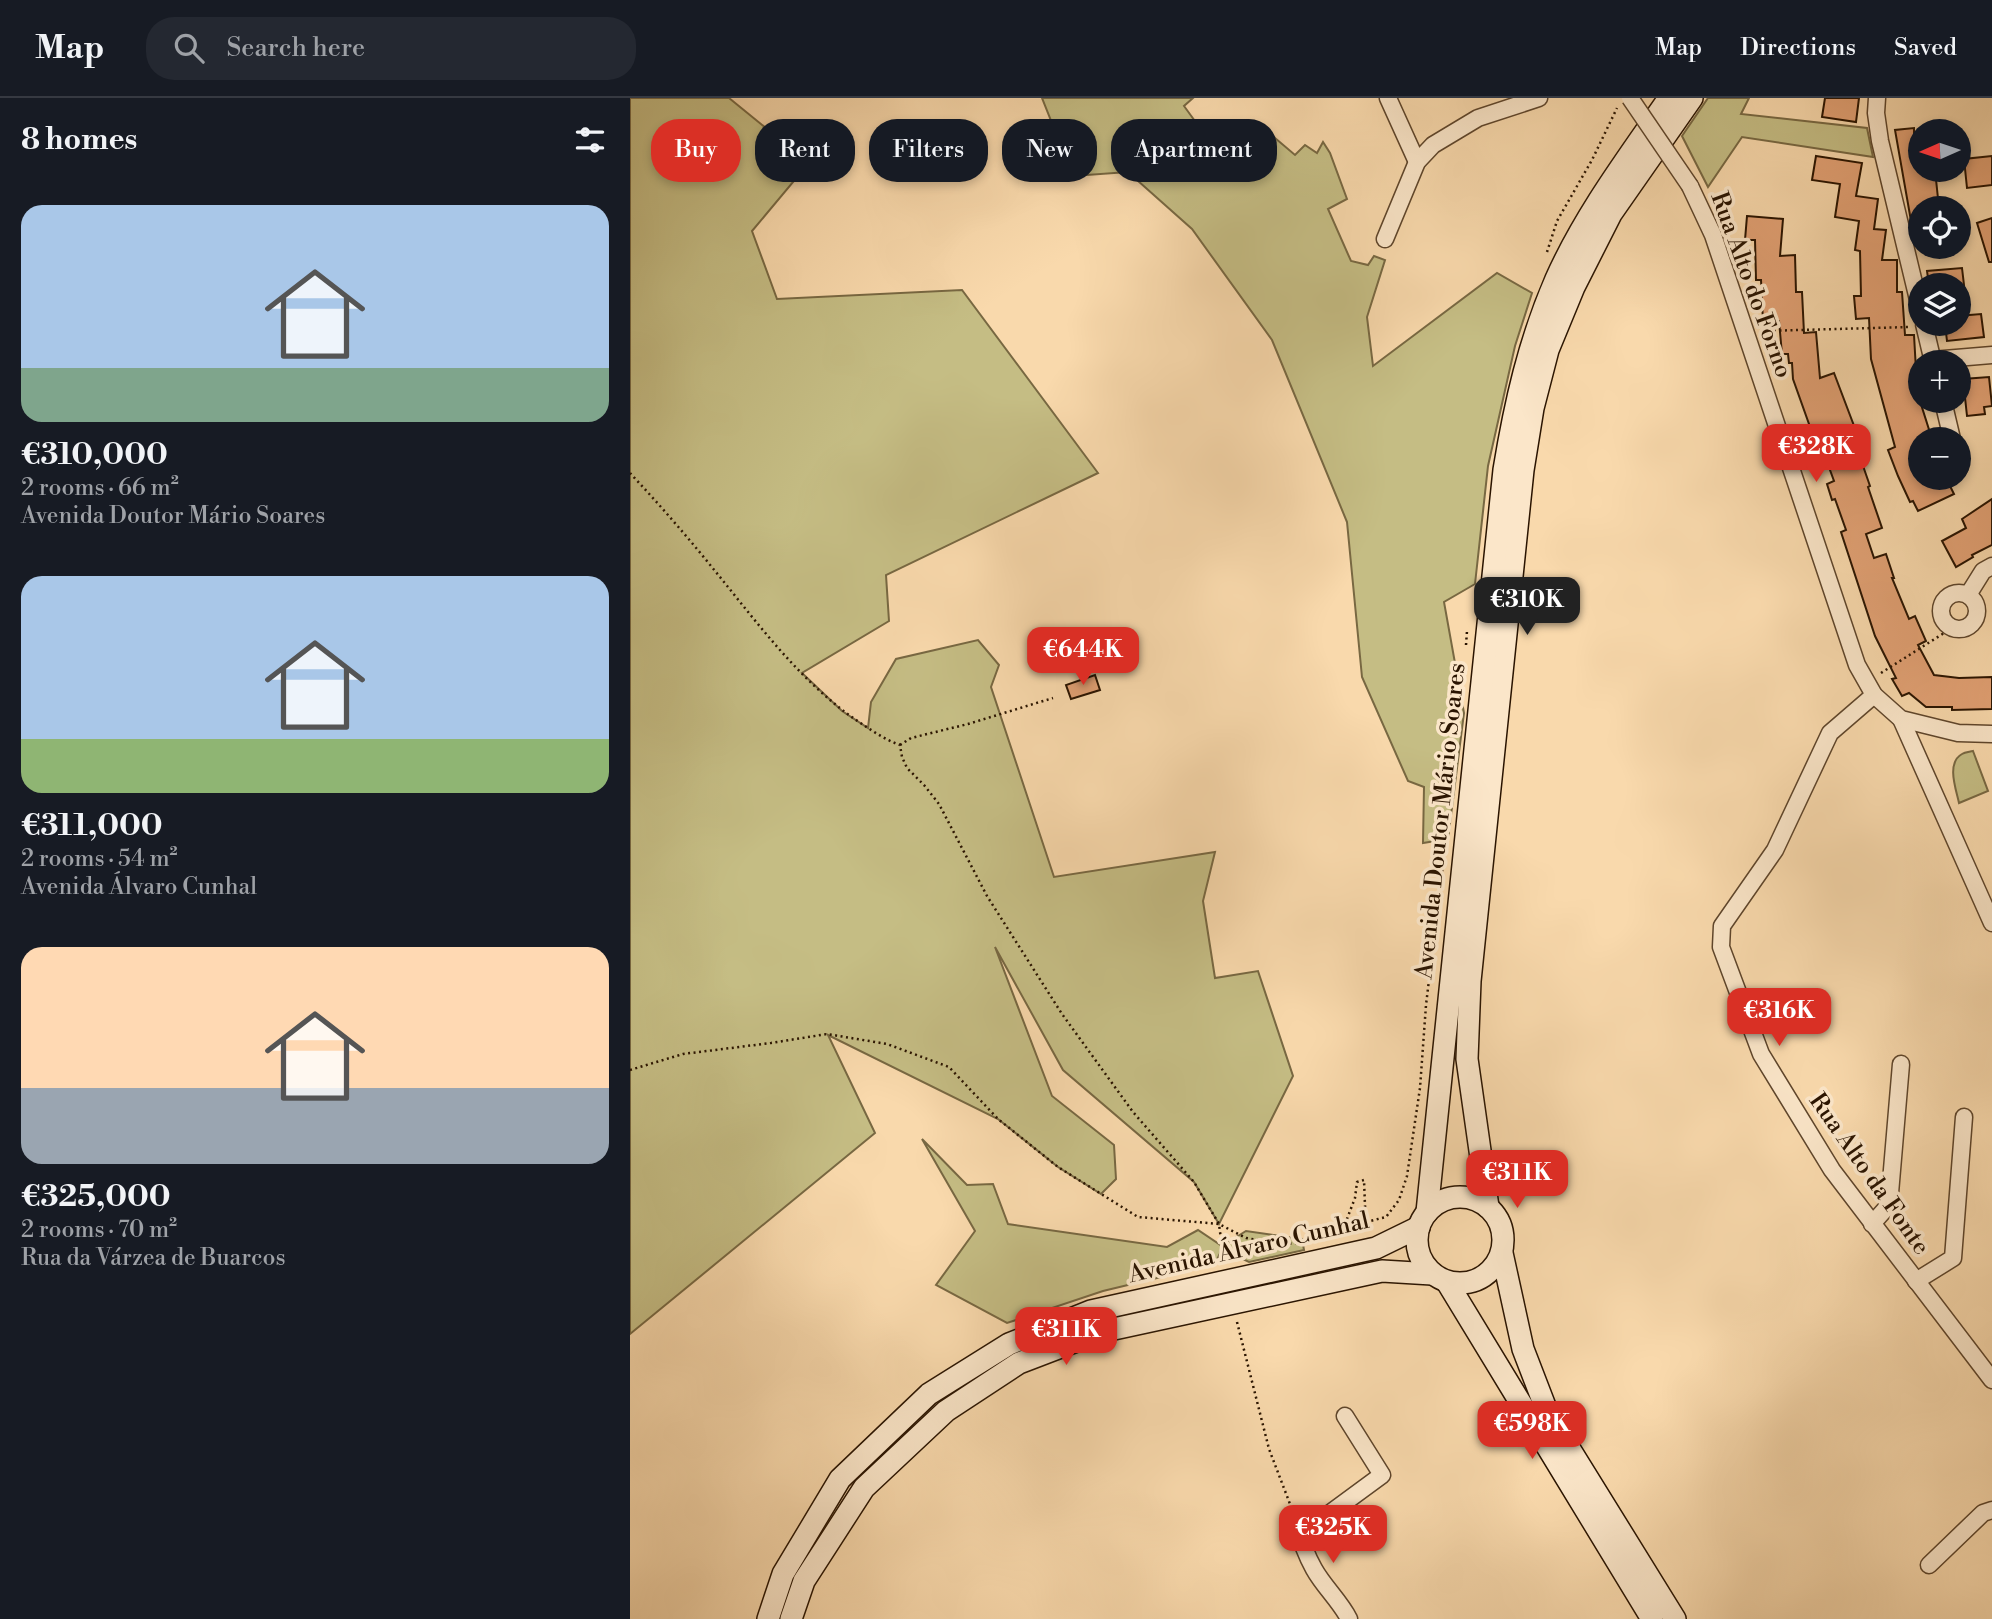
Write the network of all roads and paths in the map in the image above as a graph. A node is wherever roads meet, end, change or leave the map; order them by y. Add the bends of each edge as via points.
1 (1388, 98) edge
2 (1539, 98) edge
3 (1630, 98) edge
4 (1669, 98) edge
5 (1692, 98) edge
6 (1877, 98) edge
7 (1417, 162) junction
8 (1385, 239) dead end
9 (1912, 273) edge
10 (1908, 326) edge
11 (1745, 332) junction
12 (1992, 355) edge
13 (1971, 357) edge
14 (630, 473) edge
15 (1992, 566) edge
16 (1968, 595) junction
17 (1952, 628) junction
18 (1870, 688) junction
19 (1053, 698) dead end
20 (1901, 719) junction
21 (1992, 734) edge
22 (900, 745) junction
23 (1992, 923) edge
24 (1901, 1064) dead end
25 (630, 1070) edge
26 (1964, 1117) dead end
27 (1488, 1207) junction
28 (1423, 1220) junction
29 (1219, 1224) junction
30 (1872, 1224) junction
31 (1366, 1233) dead end
32 (1502, 1253) junction
33 (1225, 1267) dead end
34 (1440, 1278) junction
35 (1916, 1281) junction
36 (1236, 1319) dead end
37 (1992, 1380) edge
38 (1345, 1416) dead end
39 (1992, 1510) edge
40 (1295, 1517) joint
41 (1299, 1536) junction
42 (1929, 1565) dead end
43 (768, 1619) edge
44 (791, 1619) edge
45 (1349, 1619) edge
46 (1653, 1619) edge
47 (1675, 1619) edge

1 - 7 street
2 - 7 street via 1478,118 1433,145
3 - 11 street, Rua Alto do Forno, bridge via 1690,186 1713,235
4 - 28 main road, Avenida Doutor Mário Soares via 1598,201 1557,278 1514,409
5 - 27 main road, Avenida Doutor Mário Soares via 1611,214 1574,287 1548,351 1532,408 1470,981 1467,1059
6 - 9 street via 1880,141
7 - 8 street
10 - 11 path
11 - 18 street, Rua Alto do Forno via 1857,665
12 - 13 street
14 - 22 path via 802,673 842,711
15 - 16 street via 1983,571
16 - 17 street via 1976,604 1977,616 1964,629
16 - 17 street via 1956,593 1943,603 1941,615
17 - 18 path
18 - 20 street, Rua Alto do Forno
18 - 30 street, Rua Alto da Fonte via 1830,733 1775,850 1722,926 1721,947 1761,1054 1832,1170
19 - 22 path
20 - 21 street, Rua Alto do Forno via 1958,733
20 - 23 street
22 - 29 path via 907,768 939,804 987,896 1062,1014 1133,1112 1194,1182
24 - 30 street via 1889,1205
25 - 29 path via 683,1055 827,1034 887,1044 949,1067 998,1119 1058,1167 1138,1217
26 - 35 street via 1952,1258
27 - 28 main road via 1473,1198 1456,1196 1440,1201
27 - 32 main road via 1504,1236
28 - 34 main road via 1417,1244 1422,1260
28 - 43 main road, Avenida Álvaro Cunhal via 1376,1248 1091,1311 1009,1344 929,1394 840,1479 783,1574
29 - 31 path via 1246,1238 1282,1244 1321,1240 1345,1224 1357,1182 1364,1180
29 - 33 path
30 - 35 street, Rua Alto da Fonte
32 - 34 main road via 1494,1268 1480,1279 1464,1284
32 - 47 main road via 1523,1349 1548,1414
34 - 44 main road, Avenida Álvaro Cunhal via 1382,1270 1100,1332 1019,1363 946,1411 864,1488 804,1581
34 - 46 main road
35 - 37 street, Rua Alto da Fonte
36 - 40 path via 1269,1448
38 - 41 street via 1382,1475
39 - 42 street via 1983,1513
40 - 41 street
41 - 45 street via 1314,1570

